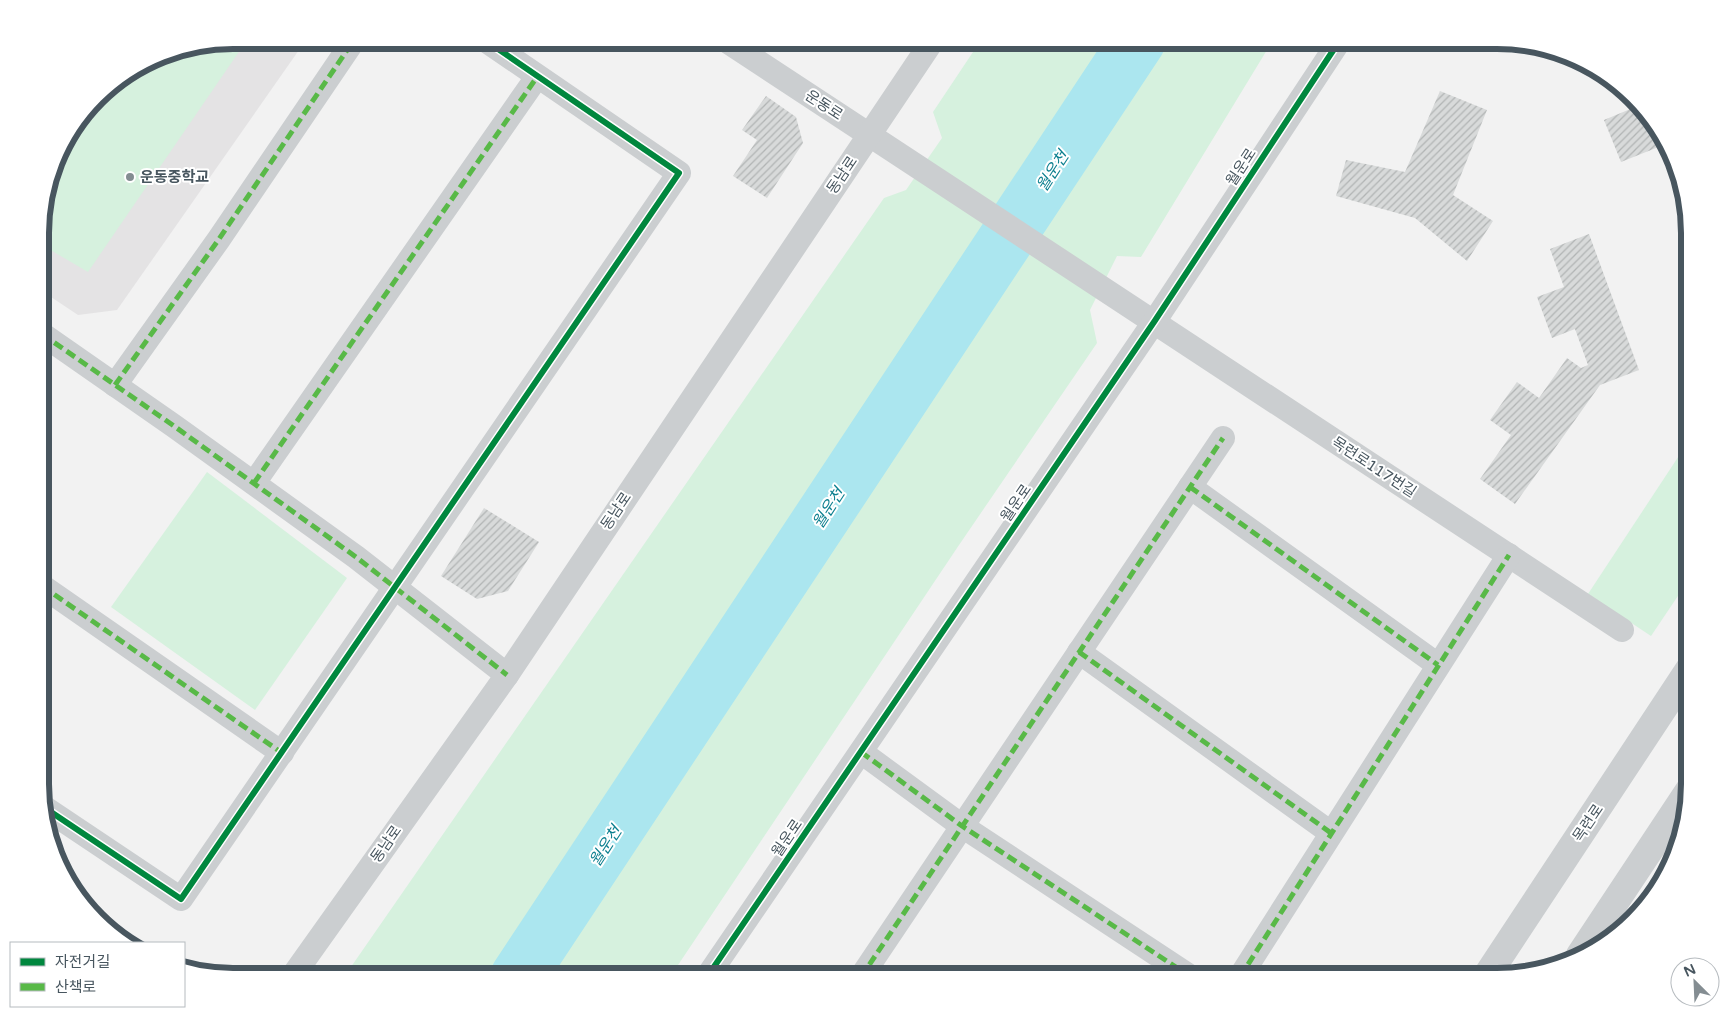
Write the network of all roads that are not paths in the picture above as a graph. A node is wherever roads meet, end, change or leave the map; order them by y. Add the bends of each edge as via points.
1 (348, 49) edge
2 (498, 49) edge
3 (739, 49) edge
4 (926, 49) edge
5 (1334, 49) edge
6 (537, 77) junction
7 (869, 135) junction
8 (1126, 304) joint
9 (1154, 322) junction
10 (49, 339) edge
11 (115, 385) junction
12 (1223, 438) dead end
13 (254, 484) junction
14 (1190, 488) junction
15 (1509, 555) junction
16 (396, 588) junction
17 (49, 591) edge
18 (1622, 630) dead end
19 (1079, 652) junction
20 (1438, 665) junction
21 (507, 675) junction
22 (1681, 682) edge
23 (861, 752) junction
24 (282, 753) junction
25 (1680, 804) edge
26 (51, 812) edge
27 (962, 826) junction
28 (1331, 833) junction
29 (1586, 945) edge
30 (298, 968) edge
31 (713, 968) edge
32 (867, 968) edge
33 (1177, 968) edge
34 (1246, 968) edge
35 (1492, 968) edge

1 - 11 street
2 - 6 street
3 - 7 street, 운동로
4 - 7 street, 동남로
5 - 9 street, 월운로
6 - 13 street
6 - 16 street via 679,174
7 - 8 street, 운동로
7 - 21 street, 동남로
8 - 9 street, 목련로117번길
9 - 15 street, 목련로117번길
9 - 23 street, 월운로
10 - 11 street
11 - 13 street
12 - 14 street
13 - 16 street
14 - 19 street
14 - 20 street
15 - 18 street, 목련로117번길
15 - 20 street
16 - 21 street
16 - 24 street
17 - 24 street
19 - 27 street
19 - 28 street
20 - 28 street
21 - 30 street, 동남로
22 - 35 street, 목련로
23 - 27 street
23 - 31 street, 월운로
24 - 26 street via 182,899
25 - 29 street
27 - 32 street
27 - 33 street
28 - 34 street

